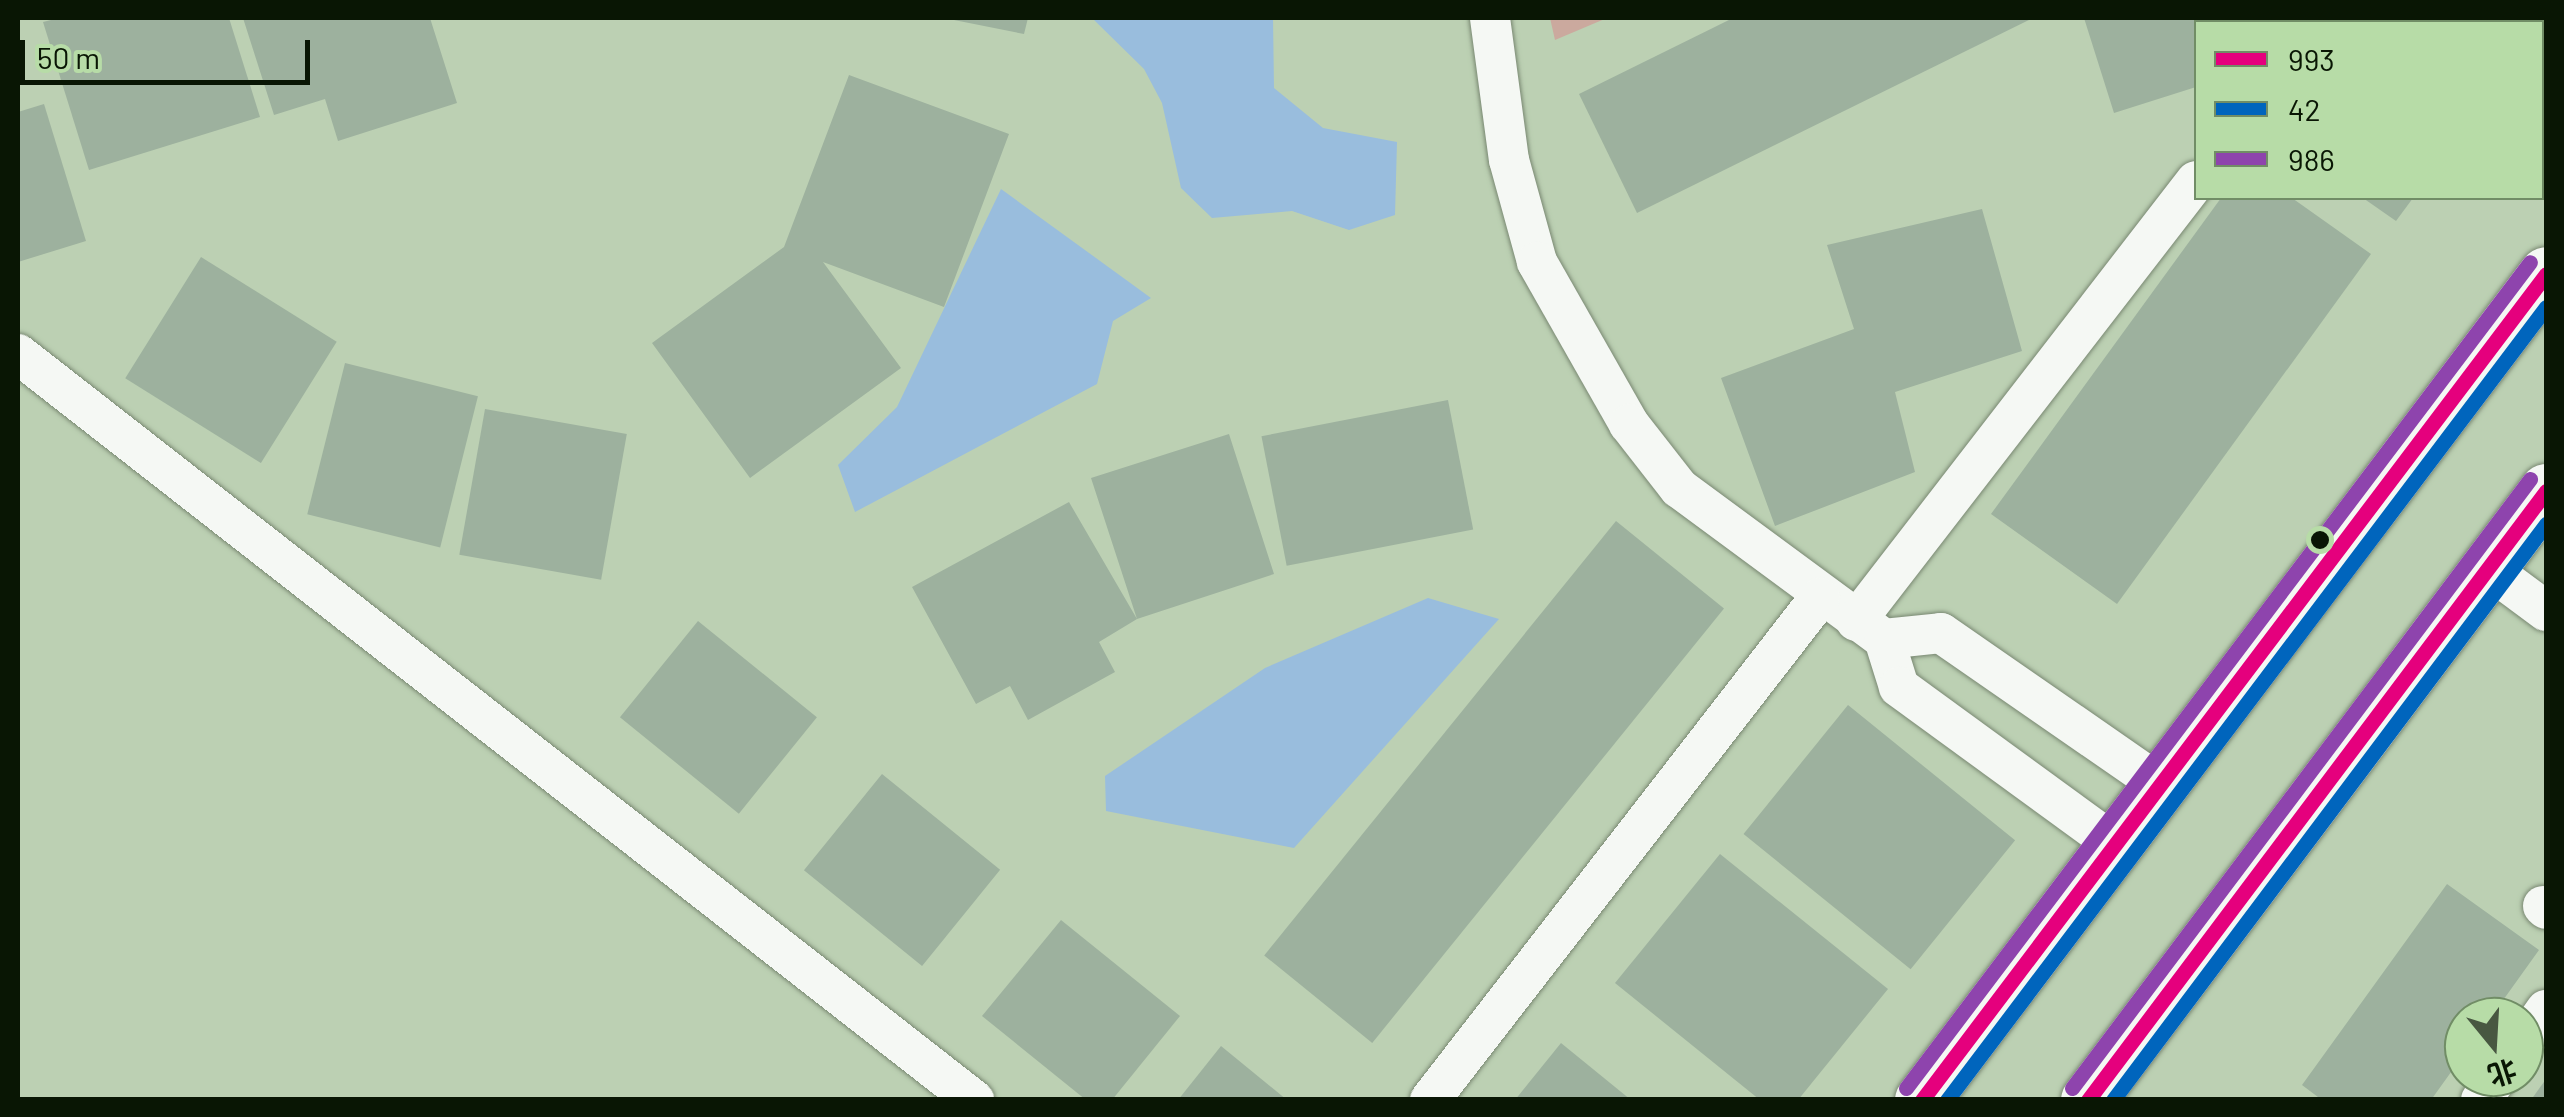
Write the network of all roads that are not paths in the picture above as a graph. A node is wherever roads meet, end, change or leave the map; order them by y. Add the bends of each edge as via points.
1 (1490, 18) edge
2 (2194, 184) edge
3 (2546, 274) edge
4 (18, 354) edge
5 (2546, 491) edge
6 (2488, 568) junction
7 (1820, 597) junction
8 (2546, 611) edge
9 (1870, 630) junction
10 (2159, 784) junction
11 (2114, 844) junction
12 (974, 1100) edge
13 (1430, 1100) edge
14 (1922, 1100) edge
15 (2088, 1100) edge

1 - 7 street via 1509,160 1537,262 1575,342 1679,488
2 - 9 street
3 - 10 main road
4 - 12 street
5 - 6 main road
6 - 8 street
6 - 15 main road
7 - 9 street
7 - 13 street
9 - 10 street via 1941,633
9 - 11 street via 1899,687
10 - 11 main road
11 - 14 main road

